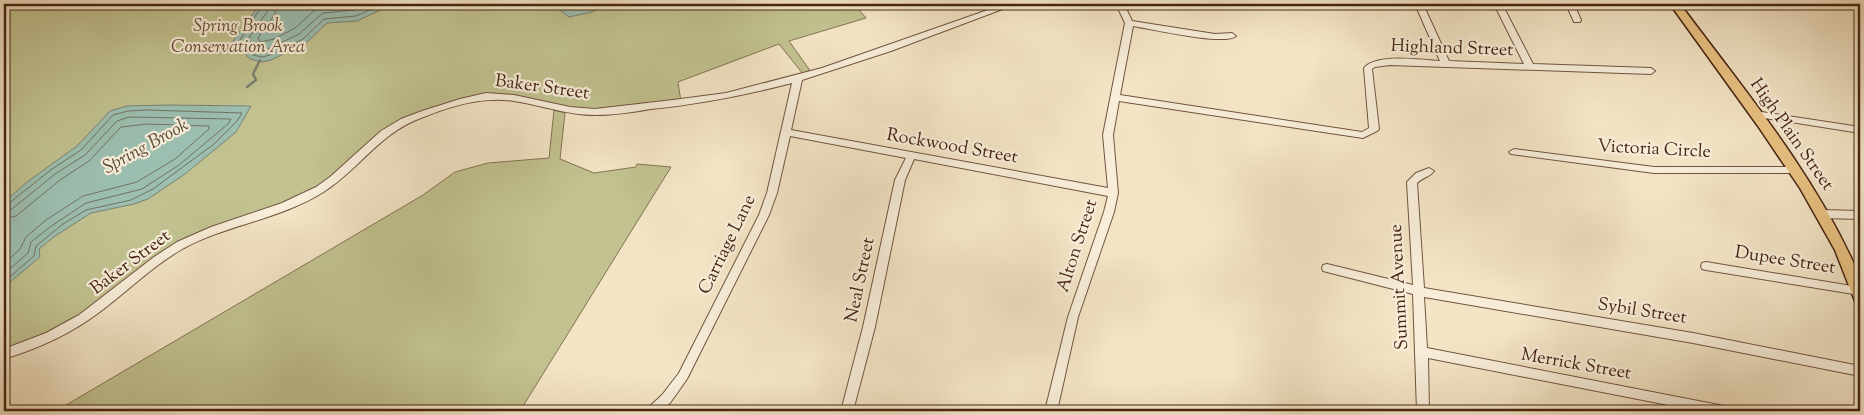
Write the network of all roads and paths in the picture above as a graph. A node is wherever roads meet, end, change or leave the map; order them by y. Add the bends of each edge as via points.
1 (1012, 4) edge
2 (1120, 4) edge
3 (1420, 4) edge
4 (1498, 4) edge
5 (1570, 4) edge
6 (1675, 4) edge
7 (1577, 20) dead end
8 (1129, 23) junction
9 (1232, 36) dead end
10 (1446, 64) junction
11 (1530, 68) junction
12 (1651, 71) dead end
13 (798, 78) junction
14 (1116, 96) junction
15 (1755, 114) junction
16 (1860, 130) edge
17 (787, 132) junction
18 (1514, 152) dead end
19 (912, 156) junction
20 (1794, 170) junction
21 (1429, 171) dead end
22 (1113, 193) junction
23 (1822, 214) junction
24 (1860, 215) edge
25 (1706, 266) dead end
26 (1327, 268) dead end
27 (1418, 291) junction
28 (1859, 294) edge
29 (1422, 352) junction
30 (4, 354) edge
31 (1860, 370) edge
32 (653, 411) edge
33 (847, 411) edge
34 (1052, 411) edge
35 (1423, 411) edge
36 (1724, 411) edge

1 - 13 street, Baker Street
2 - 8 street
3 - 10 street
4 - 11 street
5 - 7 street
6 - 15 main road, High Plain Street
8 - 9 street via 1215,37
8 - 14 street, Alton Street
10 - 11 street, Highland Street
10 - 14 street, Highland Street via 1386,62 1368,66 1374,129 1363,135
11 - 12 street, Highland Street
13 - 17 street, Carriage Lane
13 - 30 street, Baker Street via 729,95 616,111 572,111 494,96 474,98 424,113 382,136 321,189 295,202 179,245 74,324
14 - 22 street, Alton Street via 1108,135
15 - 16 street
15 - 20 main road, High Plain Street
17 - 19 street, Rockwood Street
17 - 32 street, Carriage Lane via 764,215 682,376
18 - 20 street, Victoria Circle via 1622,168
19 - 22 street, Rockwood Street
19 - 33 street, Neal Street via 900,180 869,327
20 - 23 main road, High Plain Street
21 - 27 street, Summit Avenue via 1412,182
22 - 34 street, Alton Street via 1073,317
23 - 24 street
23 - 28 main road, High Plain Street via 1849,266
25 - 28 street, Dupee Street
26 - 27 street, Sybil Street
27 - 29 street, Summit Avenue
27 - 31 street, Sybil Street
29 - 35 street, Summit Avenue
29 - 36 street, Merrick Street

